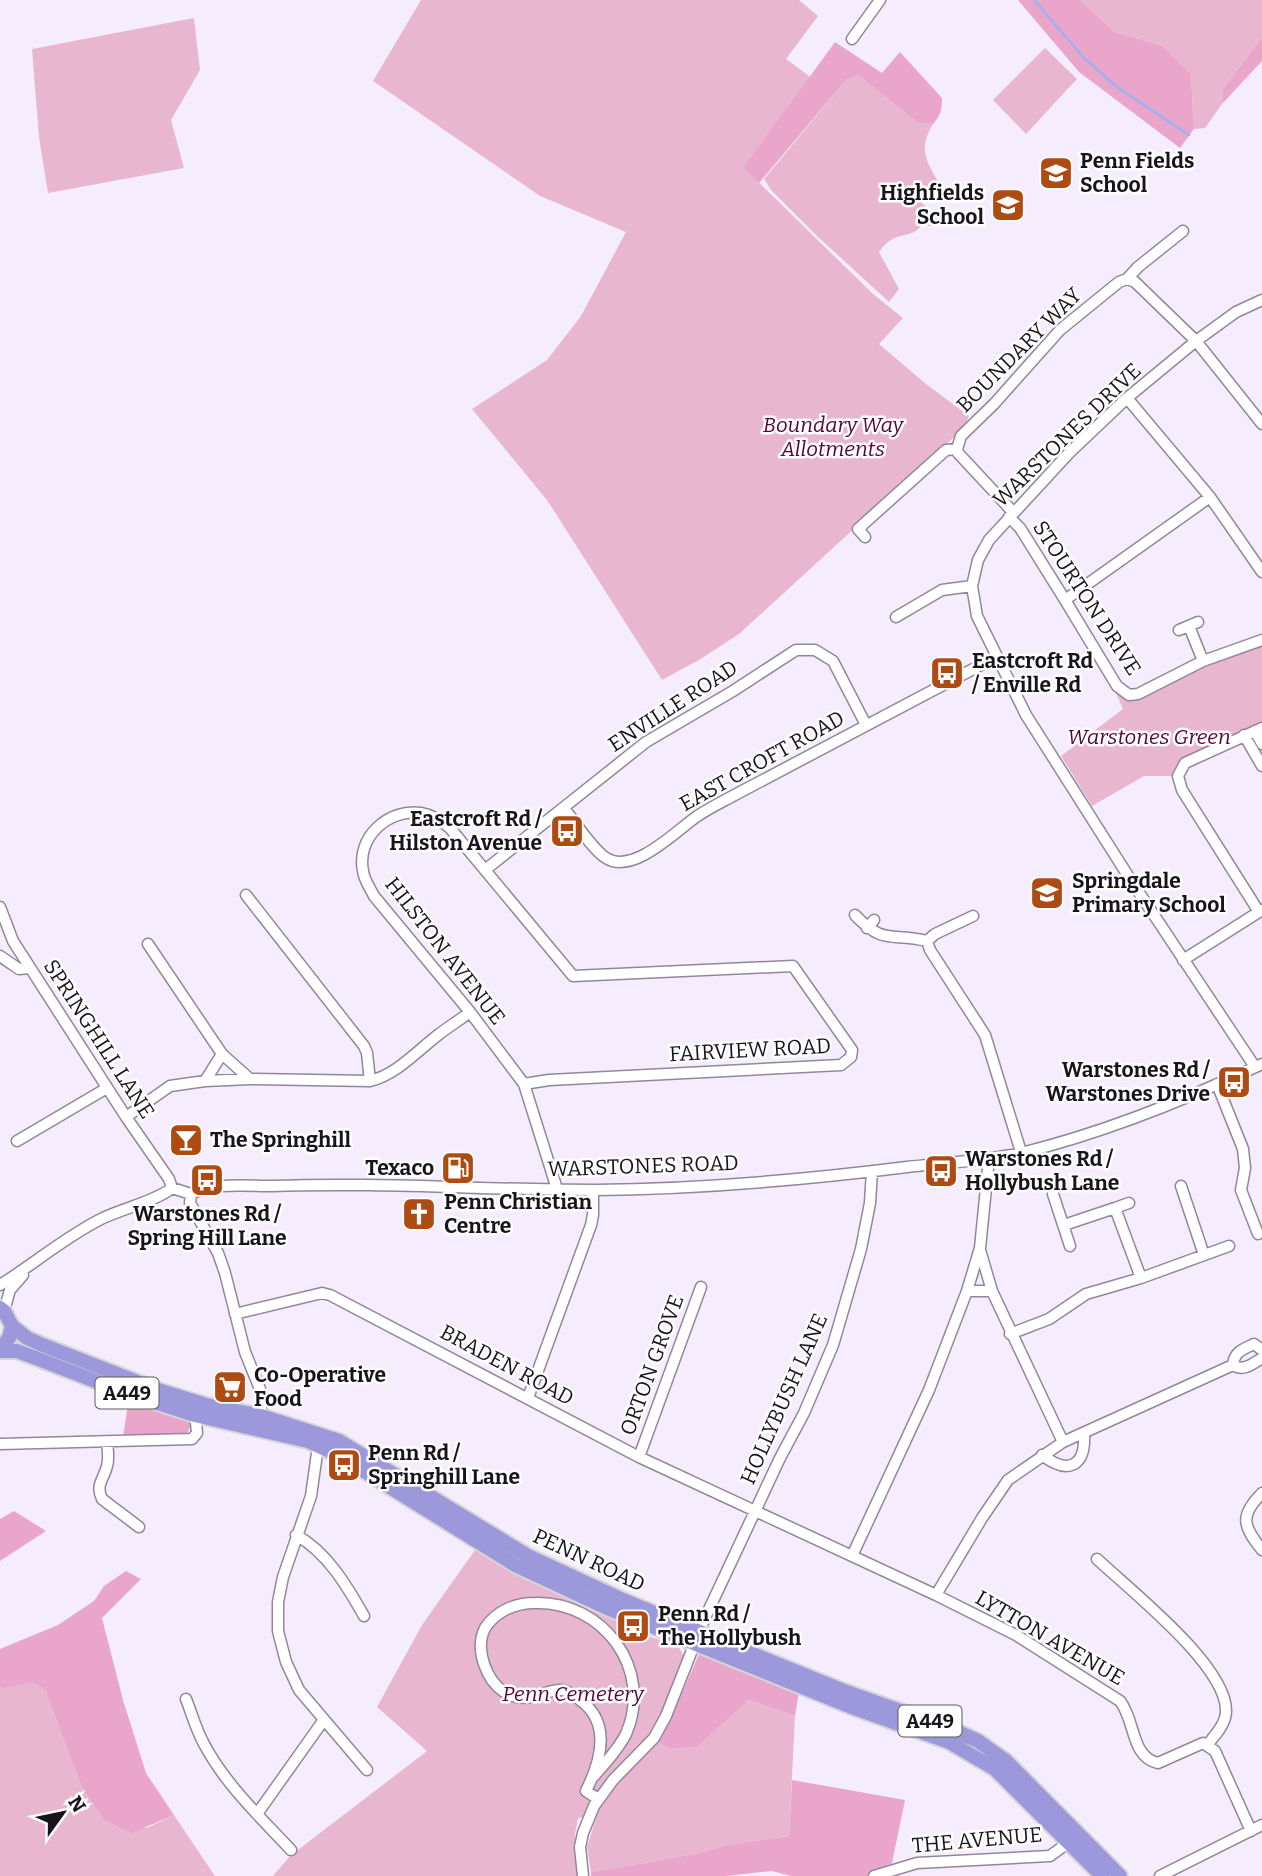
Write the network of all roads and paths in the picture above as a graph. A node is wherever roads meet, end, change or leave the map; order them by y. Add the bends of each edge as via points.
1 (880, 0) edge
2 (852, 39) dead end
3 (1183, 231) dead end
4 (1127, 279) junction
5 (1262, 300) edge
6 (1196, 341) junction
7 (1127, 398) junction
8 (1262, 424) edge
9 (957, 449) junction
10 (1210, 497) junction
11 (1011, 514) junction
12 (865, 537) dead end
13 (1262, 572) edge
14 (972, 586) junction
15 (1065, 600) junction
16 (896, 617) dead end
17 (1189, 626) dead end
18 (1262, 640) edge
19 (996, 657) junction
20 (1203, 661) junction
21 (866, 725) junction
22 (1258, 729) edge
23 (1244, 735) junction
24 (1262, 744) edge
25 (1262, 766) edge
26 (564, 808) junction
27 (485, 870) junction
28 (246, 895) dead end
29 (0, 907) edge
30 (1260, 911) edge
31 (855, 915) dead end
32 (973, 916) dead end
33 (4, 932) edge
34 (927, 941) junction
35 (148, 944) dead end
36 (0, 956) edge
37 (1184, 960) junction
38 (30, 968) junction
39 (568, 972) joint
40 (470, 1012) junction
41 (222, 1054) junction
42 (1258, 1066) edge
43 (250, 1079) junction
44 (205, 1081) junction
45 (370, 1081) junction
46 (524, 1084) junction
47 (1217, 1084) junction
48 (107, 1088) junction
49 (126, 1117) junction
50 (17, 1141) dead end
51 (1021, 1152) junction
52 (989, 1158) junction
53 (872, 1171) junction
54 (1181, 1186) dead end
55 (172, 1188) junction
56 (556, 1189) junction
57 (593, 1190) junction
58 (191, 1194) junction
59 (1054, 1194) dead end
60 (1129, 1203) dead end
61 (1115, 1208) junction
62 (1063, 1225) junction
63 (1258, 1234) dead end
64 (1070, 1246) dead end
65 (1229, 1247) dead end
66 (980, 1248) junction
67 (1204, 1255) junction
68 (31, 1266) junction
69 (1141, 1278) junction
70 (0, 1285) edge
71 (701, 1287) dead end
72 (967, 1291) junction
73 (992, 1291) junction
74 (2, 1309) edge
75 (235, 1314) junction
76 (12, 1326) junction
77 (1010, 1334) junction
78 (0, 1350) edge
79 (1262, 1350) edge
80 (1262, 1358) edge
81 (1233, 1365) junction
82 (528, 1398) junction
83 (195, 1408) junction
84 (259, 1423) junction
85 (1084, 1433) junction
86 (1063, 1442) junction
87 (107, 1443) junction
88 (0, 1444) edge
89 (318, 1446) junction
90 (1042, 1455) junction
91 (639, 1457) junction
92 (1262, 1493) edge
93 (755, 1510) junction
94 (139, 1527) dead end
95 (296, 1535) junction
96 (1262, 1550) edge
97 (852, 1556) junction
98 (1097, 1559) dead end
99 (936, 1595) junction
100 (364, 1616) dead end
101 (696, 1637) junction
102 (186, 1699) dead end
103 (323, 1721) junction
104 (1208, 1744) junction
105 (367, 1770) dead end
106 (594, 1776) junction
107 (598, 1799) junction
108 (257, 1814) junction
109 (1262, 1825) edge
110 (1251, 1830) junction
111 (1074, 1838) junction
112 (291, 1850) dead end
113 (583, 1876) edge
114 (874, 1876) edge
115 (1102, 1876) edge
116 (1120, 1876) edge
117 (1160, 1876) edge

1 - 2 street
3 - 4 street, BOUNDARY WAY
4 - 6 street
4 - 9 street, BOUNDARY WAY via 1060,330 961,436
5 - 6 street, WARSTONES DRIVE via 1236,312
6 - 7 street, WARSTONES DRIVE
6 - 8 street
7 - 10 street
7 - 11 street, WARSTONES DRIVE
9 - 11 street, STOURTON DRIVE
9 - 12 street, BOUNDARY WAY via 946,450 858,529
10 - 13 street
10 - 15 street
11 - 14 street, WARSTONES DRIVE via 982,551
11 - 15 street, STOURTON DRIVE
14 - 16 street via 942,590
14 - 19 street, WARSTONES DRIVE via 977,616
15 - 20 street, STOURTON DRIVE via 1118,687 1129,695
17 - 20 street
18 - 20 street
19 - 21 street, EAST CROFT ROAD
19 - 37 street, WARSTONES DRIVE via 1055,763
21 - 26 street, EAST CROFT ROAD via 699,814 632,861 608,860
21 - 26 street, ENVILLE ROAD via 833,661 815,650 796,650 646,742
22 - 23 street
22 - 24 street
23 - 25 street
23 - 30 street via 1185,763 1178,776 1182,790
26 - 27 street, ENVILLE ROAD
27 - 39 street, HILSTON AVENUE
27 - 40 street, HILSTON AVENUE via 450,828 422,813 385,820 364,845 362,870 374,896
28 - 45 street via 364,1046
29 - 33 street, SPRINGHILL LANE
30 - 37 street
31 - 34 street via 884,937
32 - 34 street
33 - 38 street, SPRINGHILL LANE
34 - 51 street via 985,1035
35 - 41 street
36 - 38 street via 19,969
37 - 42 street, WARSTONES DRIVE
38 - 48 street, SPRINGHILL LANE
39 - 46 street, FAIRVIEW ROAD via 577,977 793,966 852,1050 850,1057 841,1065
40 - 45 street via 394,1071
40 - 46 street, HILSTON AVENUE
41 - 43 street
41 - 44 street
42 - 47 street, WARSTONES ROAD
43 - 44 street
43 - 45 street
44 - 49 street via 170,1086
46 - 56 street, HILSTON AVENUE
47 - 51 street, WARSTONES ROAD via 1119,1122
47 - 63 street via 1243,1149 1241,1190
48 - 49 street, SPRINGHILL LANE
48 - 50 street
49 - 55 street, SPRINGHILL LANE
51 - 52 street, WARSTONES ROAD
52 - 53 street, WARSTONES ROAD
52 - 66 street
53 - 57 street, WARSTONES ROAD via 719,1186
53 - 93 street, HOLLYBUSH LANE via 861,1249 834,1345
54 - 67 street
55 - 58 street, WARSTONES ROAD
55 - 68 street via 95,1223
56 - 57 street, WARSTONES ROAD
56 - 58 street, WARSTONES ROAD via 310,1184 224,1187
57 - 82 street via 591,1225
58 - 75 street via 190,1203 218,1253
59 - 62 street
60 - 61 street
61 - 62 street
61 - 69 street
62 - 64 street
65 - 67 street
66 - 72 street
66 - 73 street
67 - 69 street
68 - 70 street
68 - 74 street via 10,1290
69 - 77 street via 1086,1294 1049,1319
71 - 91 street, ORTON GROVE
72 - 73 street
72 - 97 street via 929,1390
73 - 77 street
74 - 76 highway
75 - 82 street, BRADEN ROAD via 322,1293 330,1295
75 - 84 street via 262,1394
76 - 78 highway
76 - 83 highway, PENN ROAD / A449 via 27,1338
77 - 86 street
78 - 83 highway, PENN ROAD / A449 via 33,1357 124,1392
79 - 81 street via 1254,1344 1238,1352
80 - 81 street via 1247,1367
81 - 85 street
82 - 91 street, BRADEN ROAD
83 - 84 highway, PENN ROAD / A449
83 - 87 street via 197,1433 192,1439
84 - 89 highway, PENN ROAD / A449
84 - 101 highway, PENN ROAD / A449 via 339,1441 528,1556
85 - 86 street
85 - 90 street via 1084,1449 1073,1465 1059,1467
86 - 90 street
87 - 88 street
87 - 94 street via 107,1469 99,1493
89 - 95 street via 311,1496
89 - 101 highway, PENN ROAD / A449 via 517,1566 607,1608
90 - 99 street via 1008,1480
91 - 93 street, BRADEN ROAD
92 - 96 street via 1250,1505 1246,1521 1250,1536
93 - 97 street, LYTTON AVENUE
93 - 101 street, HOLLYBUSH LANE
95 - 100 street via 323,1557
95 - 103 street via 278,1602 278,1631 291,1676
97 - 99 street, LYTTON AVENUE
98 - 104 street via 1180,1636 1220,1687 1225,1718
99 - 104 street, LYTTON AVENUE via 1016,1635 1120,1700 1139,1749 1150,1761 1158,1763
101 - 107 street, HOLLYBUSH LANE via 654,1738
101 - 111 highway, PENN ROAD / A449 via 854,1708 973,1754
102 - 108 street via 213,1760
103 - 105 street
103 - 108 street
104 - 110 street
106 - 106 street via 619,1747 630,1721 634,1692 629,1666 599,1625 584,1613 554,1603 509,1608 493,1619 481,1638 482,1658 491,1679 514,1697 562,1690 590,1708 602,1741
106 - 107 street via 586,1791
107 - 113 street via 582,1840
108 - 112 street
109 - 110 street
110 - 117 street
111 - 114 street, THE AVENUE via 1046,1856 917,1863
111 - 115 highway, PENN ROAD / A449
111 - 116 highway, PENN ROAD / A449

